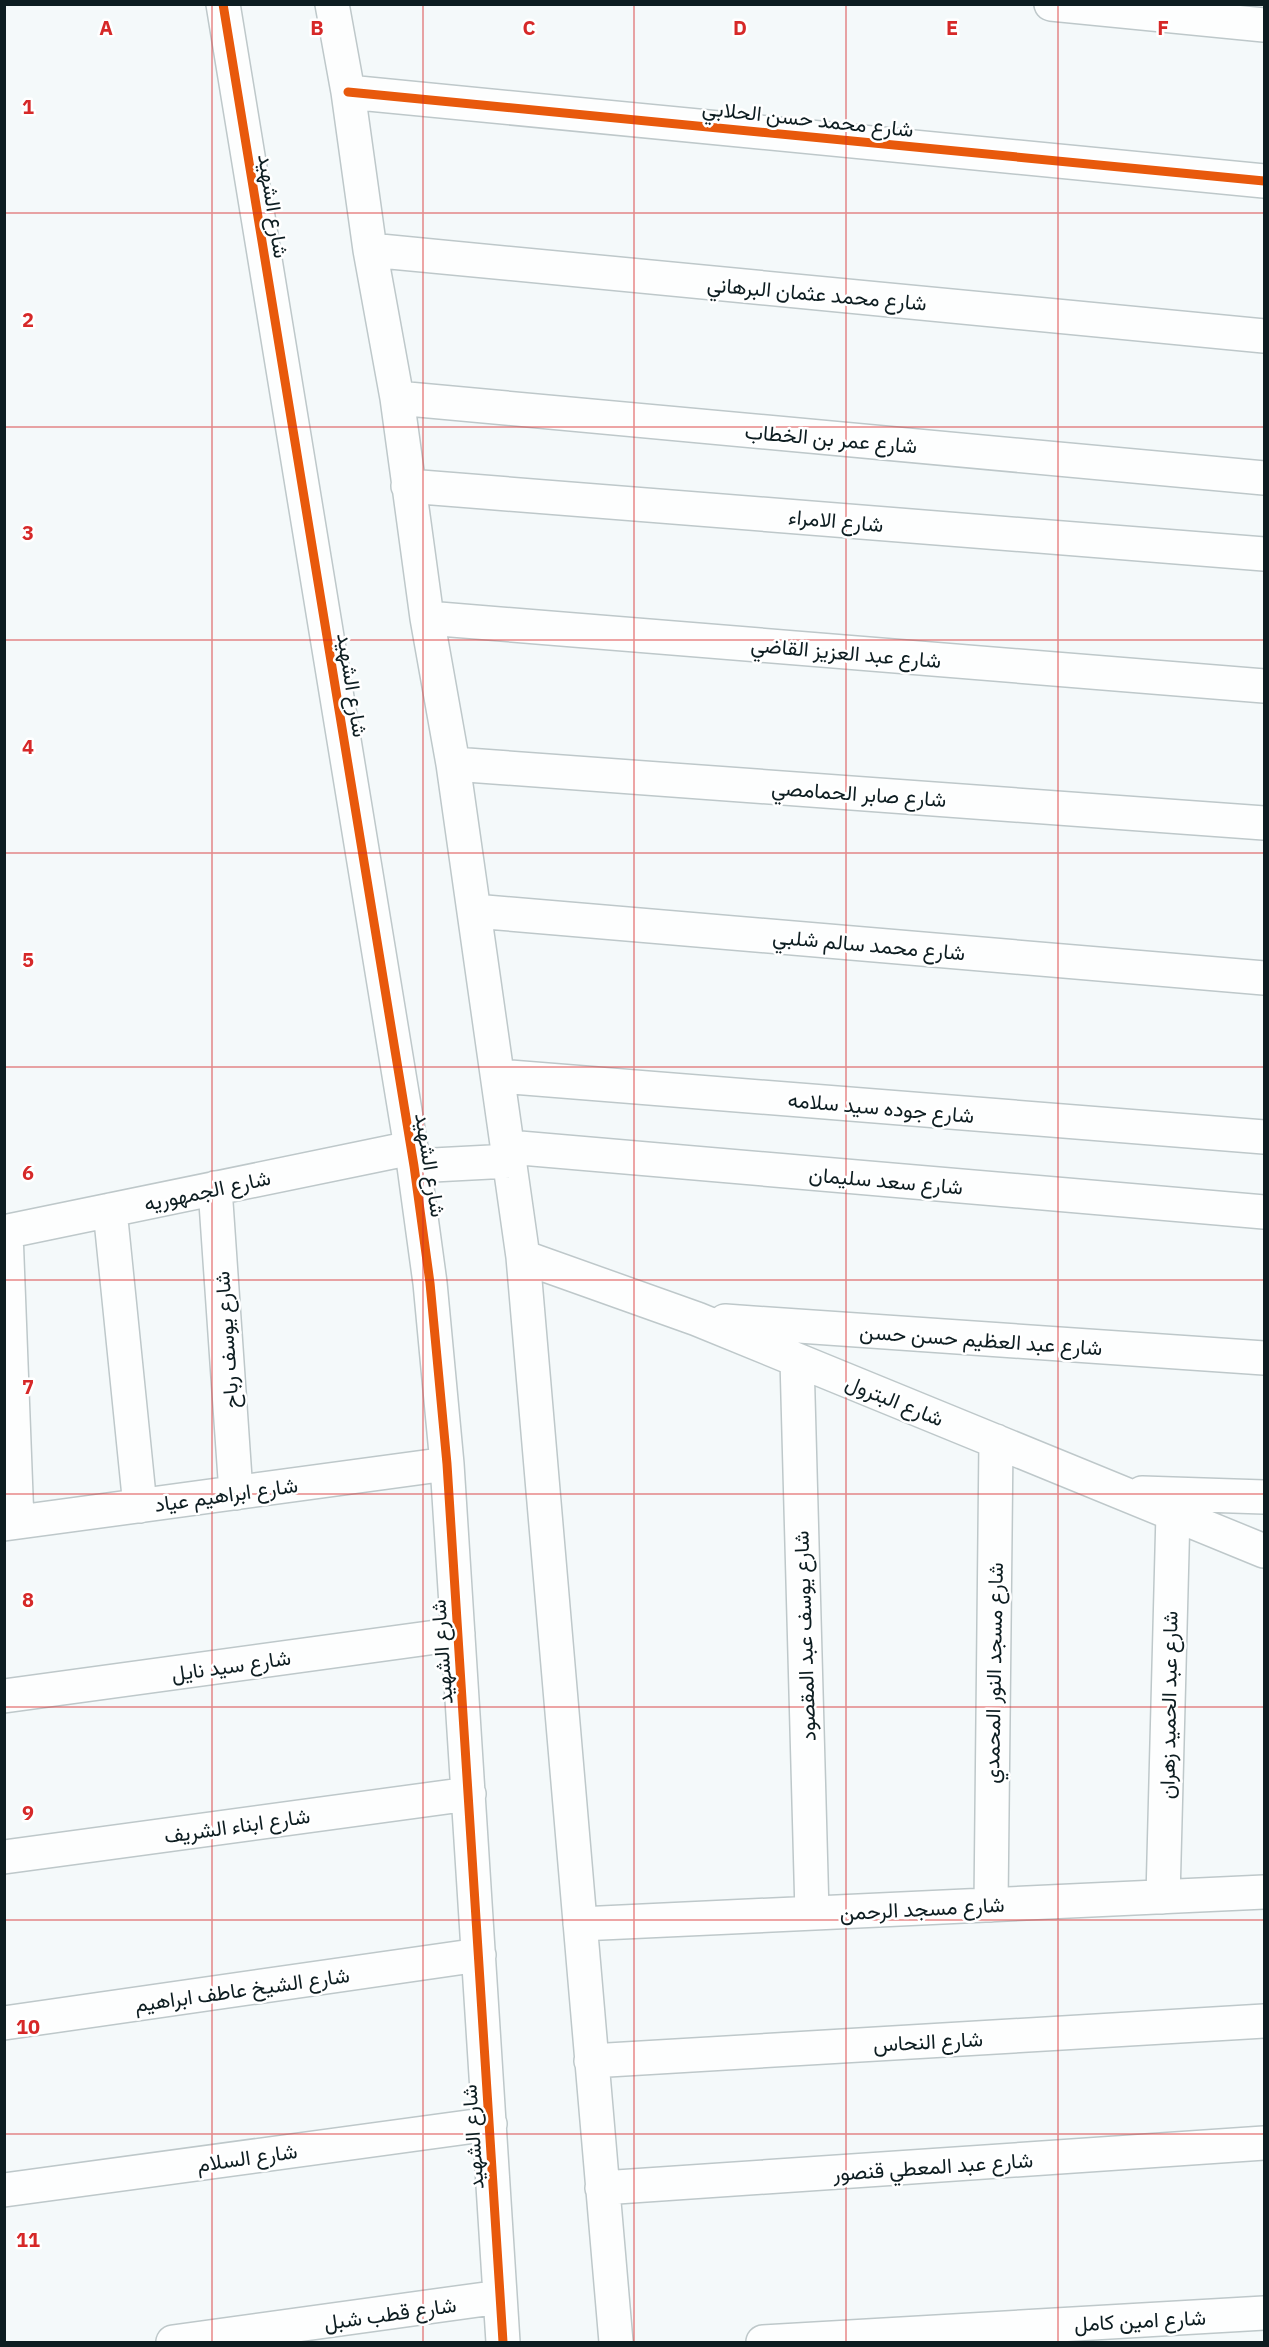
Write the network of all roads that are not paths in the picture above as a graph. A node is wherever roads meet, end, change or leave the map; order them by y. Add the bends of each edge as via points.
1 (223, 4) edge
2 (332, 4) edge
3 (1051, 4) edge
4 (1250, 17) edge
5 (348, 92) junction
6 (1264, 181) edge
7 (370, 250) junction
8 (1264, 336) edge
9 (397, 398) junction
10 (1264, 478) edge
11 (408, 486) junction
12 (1264, 554) edge
13 (427, 618) junction
14 (1264, 686) edge
15 (453, 764) junction
16 (1264, 823) edge
17 (474, 911) junction
18 (1264, 978) edge
19 (498, 1076) junction
20 (1264, 1137) edge
21 (509, 1154) junction
22 (412, 1157) junction
23 (215, 1188) junction
24 (110, 1210) junction
25 (1264, 1212) edge
26 (5, 1232) edge
27 (523, 1257) junction
28 (697, 1319) junction
29 (1264, 1358) edge
30 (797, 1360) junction
31 (996, 1441) junction
32 (447, 1464) junction
33 (1120, 1492) junction
34 (236, 1493) junction
35 (1264, 1497) edge
36 (140, 1506) junction
37 (1173, 1513) junction
38 (11, 1523) edge
39 (1264, 1551) edge
40 (458, 1634) junction
41 (4, 1696) edge
42 (469, 1794) junction
43 (4, 1857) edge
44 (1264, 1892) edge
45 (1163, 1897) junction
46 (991, 1905) junction
47 (812, 1913) junction
48 (580, 1924) junction
49 (479, 1955) junction
50 (1264, 2021) edge
51 (4, 2023) edge
52 (591, 2061) junction
53 (490, 2124) junction
54 (1264, 2143) edge
55 (602, 2188) junction
56 (4, 2190) edge
57 (500, 2297) junction
58 (1264, 2313) edge
59 (173, 2343) edge
60 (503, 2343) edge
61 (616, 2343) edge
62 (763, 2343) edge

1 - 22 street, شارع الشهيد
2 - 5 street
3 - 4 street
5 - 6 street, شارع محمد حسن الحلابي
5 - 7 street
7 - 8 street, شارع محمد عثمان البرهاني
7 - 9 street
9 - 10 street, شارع عمر بن الخطاب
9 - 11 street
11 - 12 street, شارع الامراء
11 - 13 street
13 - 14 street, شارع عبد العزيز القاضي
13 - 15 street
15 - 16 street, شارع صابر الحمامصي
15 - 17 street
17 - 18 street, شارع محمد سالم شلبي
17 - 19 street
19 - 20 street, شارع جوده سيد سلامه
19 - 21 street
21 - 22 street, شارع سعد سليمان
21 - 25 street, شارع سعد سليمان
21 - 27 street
22 - 23 street, شارع الجمهوريه
22 - 32 street, شارع الشهيد via 430,1283
23 - 24 street, شارع الجمهوريه
23 - 34 street, شارع يوسف رباح
24 - 26 street, شارع الجمهوريه
24 - 36 street
26 - 38 street
27 - 28 street, شارع البترول
27 - 48 street
28 - 29 street, شارع عبد العظيم حسن حسن
28 - 30 street, شارع البترول
30 - 31 street, شارع البترول
30 - 47 street, شارع يوسف عبد المقصود
31 - 33 street, شارع البترول
31 - 46 street, شارع مسجد النور المحمدي
32 - 34 street, شارع ابراهيم عياد
32 - 40 street, شارع الشهيد
33 - 35 street
33 - 37 street, شارع البترول
34 - 36 street, شارع ابراهيم عياد
36 - 38 street, شارع ابراهيم عياد
37 - 39 street, شارع البترول
37 - 45 street, شارع عبد الحميد زهران
40 - 41 street, شارع سيد نايل
40 - 42 street, شارع الشهيد
42 - 43 street, شارع ابناء الشريف
42 - 49 street, شارع الشهيد
44 - 45 street, شارع مسجد الرحمن
45 - 46 street, شارع مسجد الرحمن
46 - 47 street, شارع مسجد الرحمن
47 - 48 street, شارع مسجد الرحمن
48 - 52 street
49 - 51 street, شارع الشيخ عاطف ابراهيم
49 - 53 street, شارع الشهيد
50 - 52 street, شارع النحاس
52 - 55 street
53 - 56 street, شارع السلام
53 - 57 street, شارع الشهيد
54 - 55 street, شارع عبد المعطي قنصور
55 - 61 street
57 - 59 street, شارع قطب شبل
57 - 60 street, شارع الشهيد
58 - 62 street, شارع امين كامل

